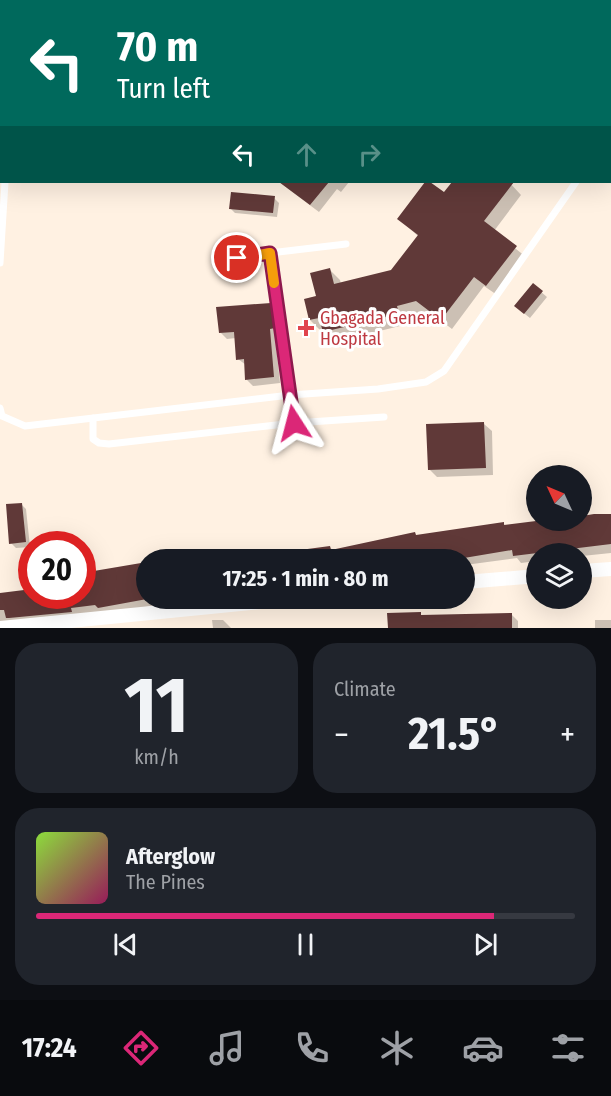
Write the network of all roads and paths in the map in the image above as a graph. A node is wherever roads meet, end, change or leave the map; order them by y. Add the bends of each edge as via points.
1 (5, 183) edge
2 (575, 183) edge
3 (346, 244) dead end
4 (270, 253) junction
5 (220, 261) dead end
6 (0, 263) edge
7 (290, 395) junction
8 (0, 408) edge
9 (384, 417) dead end
10 (93, 418) junction
11 (294, 423) junction
12 (611, 568) edge
13 (592, 570) edge
14 (526, 577) edge
15 (475, 581) edge
16 (191, 609) edge
17 (0, 628) edge

1 - 6 lane
2 - 7 lane via 444,371 426,382
3 - 4 lane
4 - 5 lane
4 - 7 lane
7 - 10 lane
7 - 11 lane
8 - 10 lane via 2,416 25,426
9 - 11 lane
10 - 11 lane via 93,439 109,444
12 - 13 street
14 - 15 street
16 - 17 street

